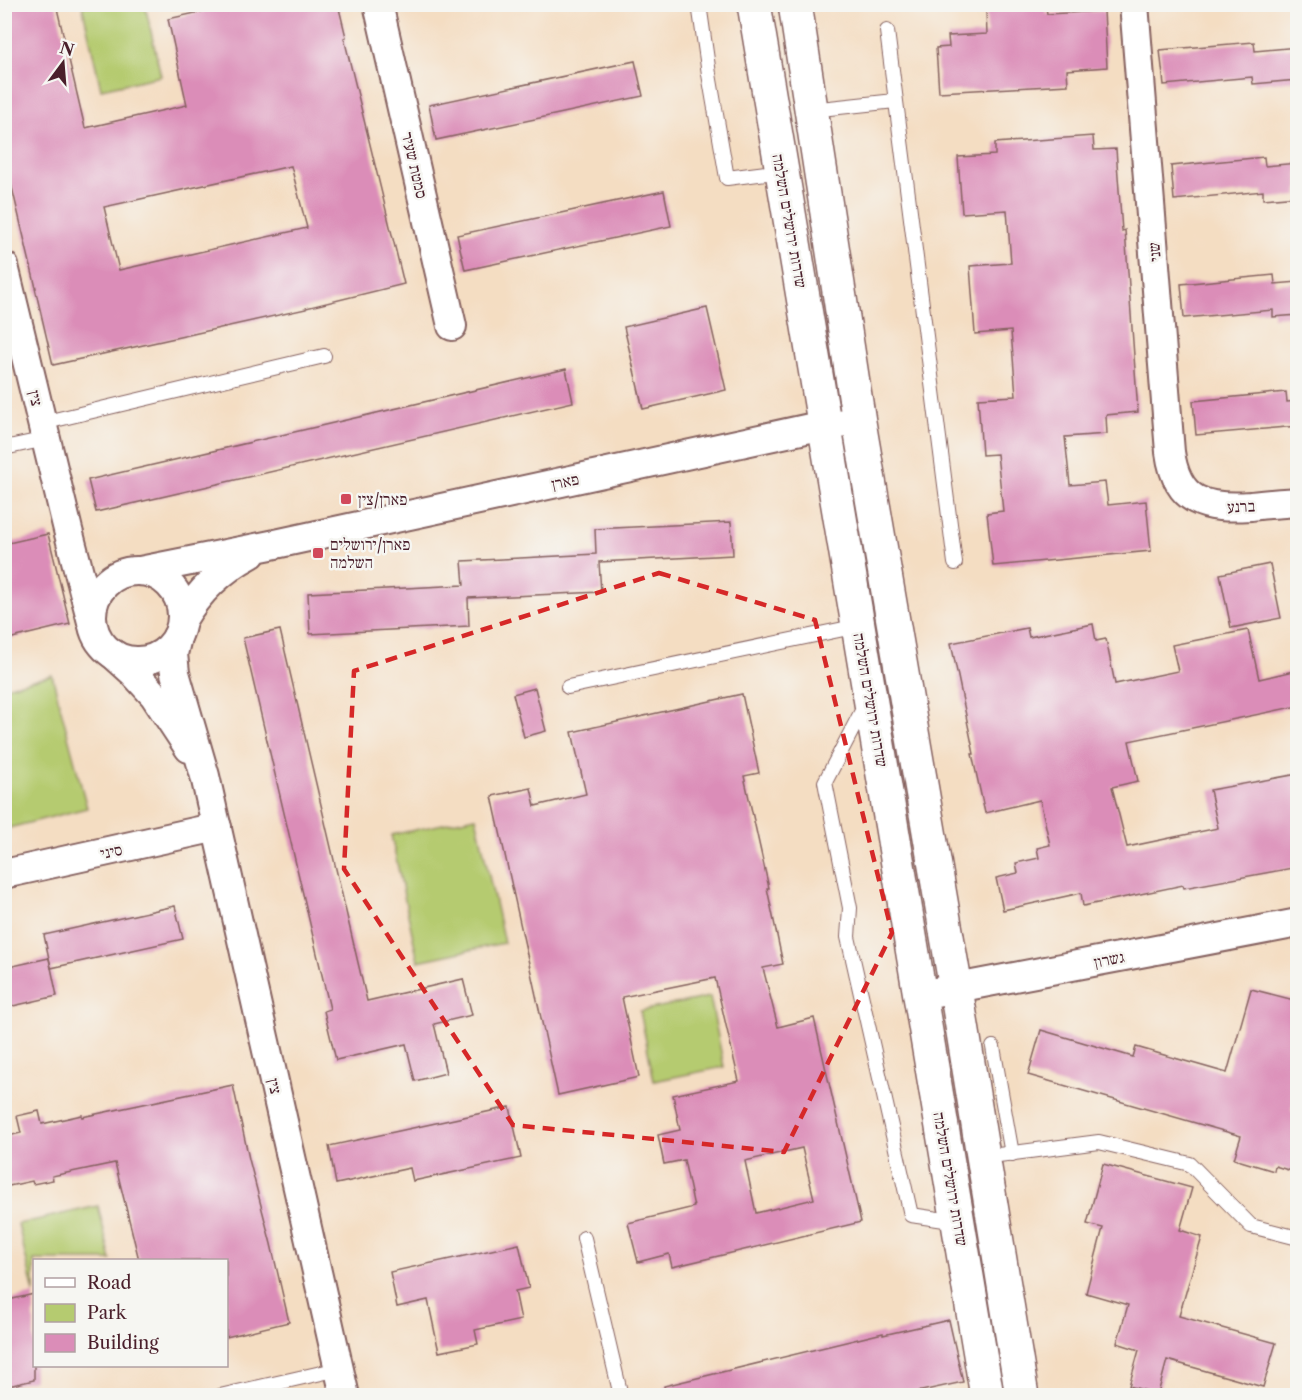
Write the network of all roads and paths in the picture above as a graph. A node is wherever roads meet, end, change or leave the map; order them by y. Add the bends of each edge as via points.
1 (378, 4) edge
2 (699, 4) edge
3 (754, 4) edge
4 (795, 4) edge
5 (1134, 4) edge
6 (887, 31) dead end
7 (895, 101) junction
8 (811, 110) junction
9 (782, 171) junction
10 (4, 266) edge
11 (452, 326) dead end
12 (324, 356) dead end
13 (859, 422) junction
14 (824, 425) junction
15 (44, 431) junction
16 (4, 448) edge
17 (1188, 494) joint
18 (1298, 502) edge
19 (68, 530) junction
20 (271, 544) junction
21 (954, 563) dead end
22 (132, 573) junction
23 (92, 622) junction
24 (858, 626) junction
25 (179, 628) junction
26 (113, 654) junction
27 (568, 687) dead end
28 (870, 695) junction
29 (205, 776) junction
30 (217, 828) junction
31 (4, 874) edge
32 (1298, 923) edge
33 (956, 989) junction
34 (920, 995) junction
35 (993, 1047) dead end
36 (998, 1156) junction
37 (958, 1222) junction
38 (584, 1238) dead end
39 (1298, 1238) edge
40 (342, 1382) edge
41 (220, 1395) edge
42 (621, 1395) edge
43 (987, 1395) edge
44 (1022, 1395) edge

1 - 11 street, סמטת שעיר
2 - 9 lane via 727,178
3 - 9 street, שדרות ירושלים השלמה
4 - 8 street
5 - 17 street, שני via 1170,452 1175,477
6 - 7 lane
7 - 8 lane
7 - 21 lane
8 - 13 street
9 - 14 street, שדרות ירושלים השלמה
10 - 15 street, צין
12 - 15 lane
13 - 14 street, פארן
13 - 33 street
14 - 20 street, פארן
14 - 24 street, שדרות ירושלים השלמה
15 - 16 lane
15 - 19 street, צין
17 - 18 street, ברנע via 1220,507
19 - 22 street, צין via 109,569
19 - 23 street, צין
20 - 22 street, פארן
20 - 25 street, פארן via 219,575 198,595
22 - 23 street via 108,582 97,596
22 - 25 street via 158,577 171,588 180,603
23 - 26 street via 98,638
24 - 27 lane
24 - 28 street, שדרות ירושלים השלמה
25 - 26 street via 166,651 151,659 134,661
25 - 29 street, צין via 173,654 175,673
26 - 29 street, צין via 154,695
28 - 34 street, שדרות ירושלים השלמה
28 - 37 lane via 825,782 850,908 848,937 911,1215
29 - 30 street, צין
30 - 31 street, סיני
30 - 40 street, צין
32 - 33 street, גשרון
33 - 34 street, גשרון
33 - 36 street
34 - 37 street, שדרות ירושלים השלמה
35 - 36 lane
36 - 39 lane via 1099,1142 1190,1164 1251,1226
36 - 44 street
37 - 43 street, שדרות ירושלים השלמה
38 - 42 lane
40 - 41 lane

